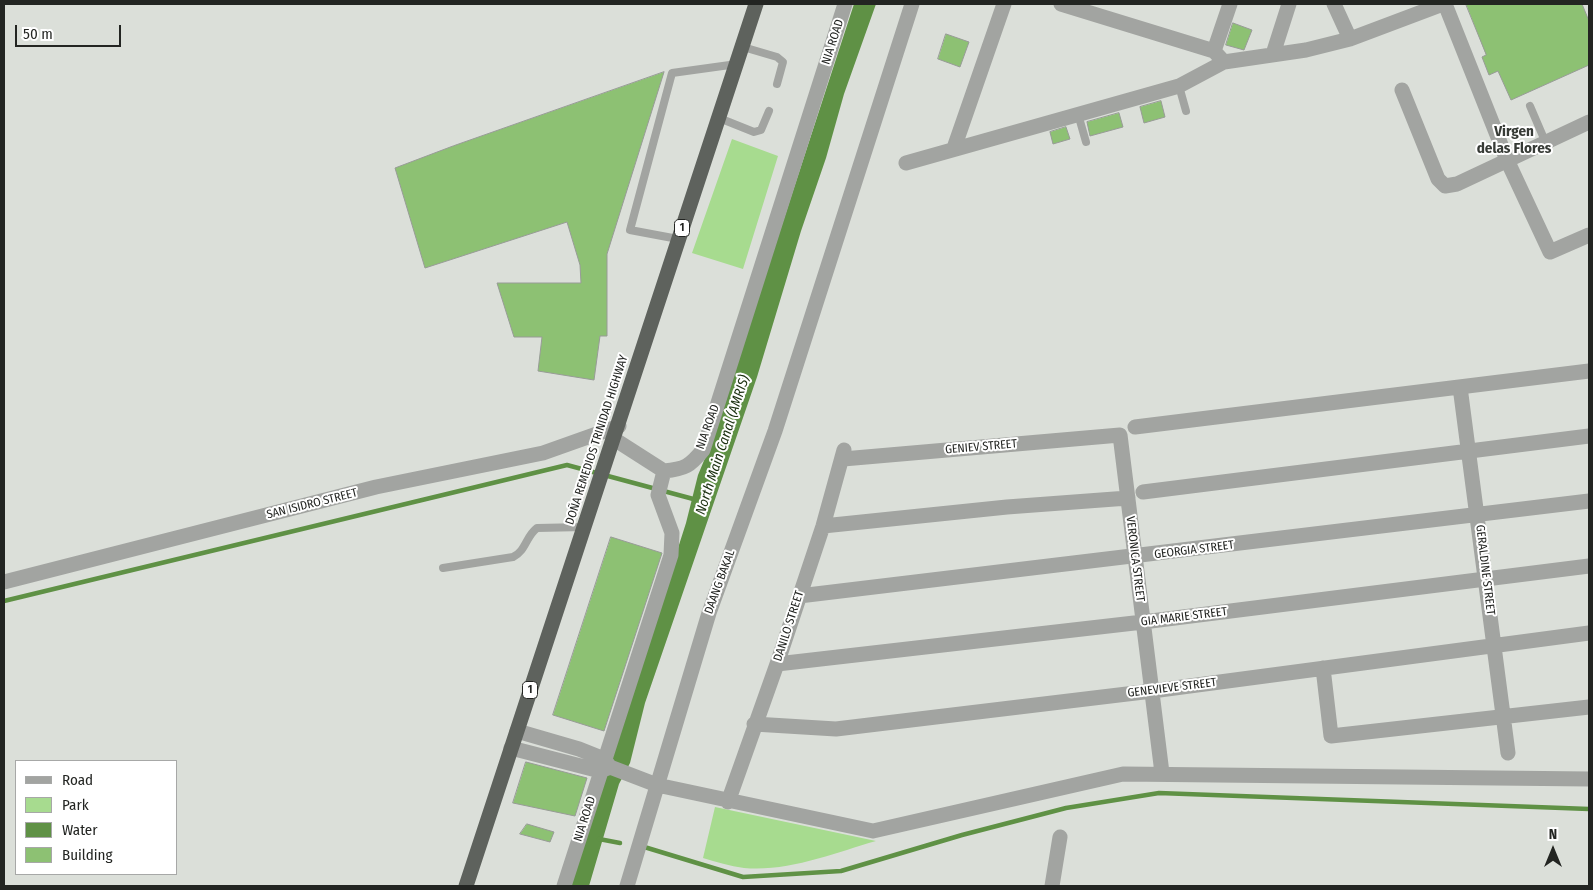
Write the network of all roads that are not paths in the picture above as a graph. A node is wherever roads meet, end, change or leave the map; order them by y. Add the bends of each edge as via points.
1 (756, 4) edge
2 (845, 4) edge
3 (912, 4) edge
4 (1004, 4) edge
5 (1061, 4) edge
6 (1230, 4) edge
7 (1289, 4) edge
8 (1334, 4) edge
9 (1444, 4) edge
10 (1350, 39) junction
11 (743, 47) junction
12 (1273, 54) junction
13 (1219, 57) junction
14 (737, 64) junction
15 (777, 84) dead end
16 (1179, 86) junction
17 (1402, 90) dead end
18 (1530, 106) dead end
19 (769, 111) dead end
20 (1186, 111) dead end
21 (1078, 114) junction
22 (719, 118) junction
23 (1589, 122) edge
24 (1086, 142) dead end
25 (1546, 142) junction
26 (954, 148) junction
27 (1507, 160) junction
28 (906, 163) dead end
29 (1589, 235) edge
30 (678, 239) junction
31 (1589, 372) edge
32 (1460, 387) junction
33 (1135, 427) dead end
34 (1120, 435) joint
35 (1589, 436) edge
36 (614, 439) junction
37 (1469, 452) junction
38 (843, 454) joint
39 (661, 484) junction
40 (1143, 492) dead end
41 (1128, 498) junction
42 (1589, 501) edge
43 (1478, 515) junction
44 (823, 526) junction
45 (584, 527) junction
46 (1136, 557) junction
47 (1589, 566) edge
48 (443, 568) dead end
49 (1486, 580) junction
50 (4, 582) edge
51 (799, 596) junction
52 (1143, 622) junction
53 (1589, 633) edge
54 (1494, 645) junction
55 (778, 664) junction
56 (1323, 668) junction
57 (1152, 691) junction
58 (1589, 707) edge
59 (1504, 719) junction
60 (754, 724) junction
61 (517, 731) junction
62 (511, 748) junction
63 (1508, 753) dead end
64 (609, 767) junction
65 (1162, 773) junction
66 (1589, 779) edge
67 (657, 786) junction
68 (728, 802) junction
69 (1060, 837) dead end
70 (466, 886) edge
71 (564, 886) edge
72 (627, 886) edge
73 (1052, 886) edge

1 - 11 highway, DOÑA REMEDIOS TRINIDAD HIGHWAY / 1
2 - 39 street, NIA ROAD via 703,450 692,464
3 - 67 street, DAANG BAKAL via 774,431 709,613
4 - 26 street
5 - 13 street
6 - 13 street
7 - 12 street
8 - 10 street
9 - 10 street
9 - 27 street
10 - 12 street
11 - 14 highway, DOÑA REMEDIOS TRINIDAD HIGHWAY / 1
11 - 15 lane via 783,62
12 - 13 street
13 - 16 street
14 - 22 highway, DOÑA REMEDIOS TRINIDAD HIGHWAY / 1
14 - 30 lane via 672,73 630,230
16 - 20 lane
16 - 21 street
17 - 27 street via 1438,179 1444,186 1457,184
18 - 25 lane
19 - 22 lane via 761,130 754,132
21 - 24 lane
21 - 26 street
22 - 30 highway, DOÑA REMEDIOS TRINIDAD HIGHWAY / 1
23 - 25 street
25 - 27 street
26 - 28 street
27 - 29 street via 1550,252
30 - 36 highway, DOÑA REMEDIOS TRINIDAD HIGHWAY / 1
31 - 32 street
32 - 33 street
32 - 37 street, GERALDINE STREET
34 - 38 street, GENIEV STREET
34 - 41 street, VERONICA STREET
35 - 37 street
36 - 39 street
36 - 45 highway, DOÑA REMEDIOS TRINIDAD HIGHWAY / 1
36 - 50 street, SAN ISIDRO STREET via 376,487
37 - 40 street
37 - 43 street, GERALDINE STREET
38 - 44 street, DANILO STREET
39 - 64 street, NIA ROAD via 672,533 671,555
41 - 44 street
41 - 46 street, VERONICA STREET
42 - 43 street, GEORGIA STREET
43 - 46 street, GEORGIA STREET
43 - 49 street, GERALDINE STREET
44 - 51 street, DANILO STREET
45 - 48 lane via 537,528 528,537 520,554 514,557
45 - 61 highway, DOÑA REMEDIOS TRINIDAD HIGHWAY / 1
46 - 51 street, GEORGIA STREET
46 - 52 street, VERONICA STREET
47 - 49 street, GIA MARIE STREET
49 - 52 street, GIA MARIE STREET
49 - 54 street, GERALDINE STREET
51 - 55 street, DANILO STREET
52 - 55 street, GIA MARIE STREET
52 - 57 street, VERONICA STREET
53 - 54 street, GENEVIEVE STREET
54 - 56 street, GENEVIEVE STREET
54 - 59 street, GERALDINE STREET
55 - 60 street, DANILO STREET
56 - 57 street, GENEVIEVE STREET
56 - 59 street via 1332,736
57 - 60 street, GENEVIEVE STREET via 836,729
57 - 65 street, VERONICA STREET
58 - 59 street
59 - 63 street, GERALDINE STREET
60 - 68 street, DANILO STREET
61 - 62 highway, DOÑA REMEDIOS TRINIDAD HIGHWAY / 1
61 - 64 street
62 - 64 street
62 - 70 highway, DOÑA REMEDIOS TRINIDAD HIGHWAY / 1
64 - 67 street
64 - 71 street, NIA ROAD
65 - 66 street
65 - 68 street via 1123,774 873,831
67 - 68 street
67 - 72 street, DAANG BAKAL
69 - 73 street

